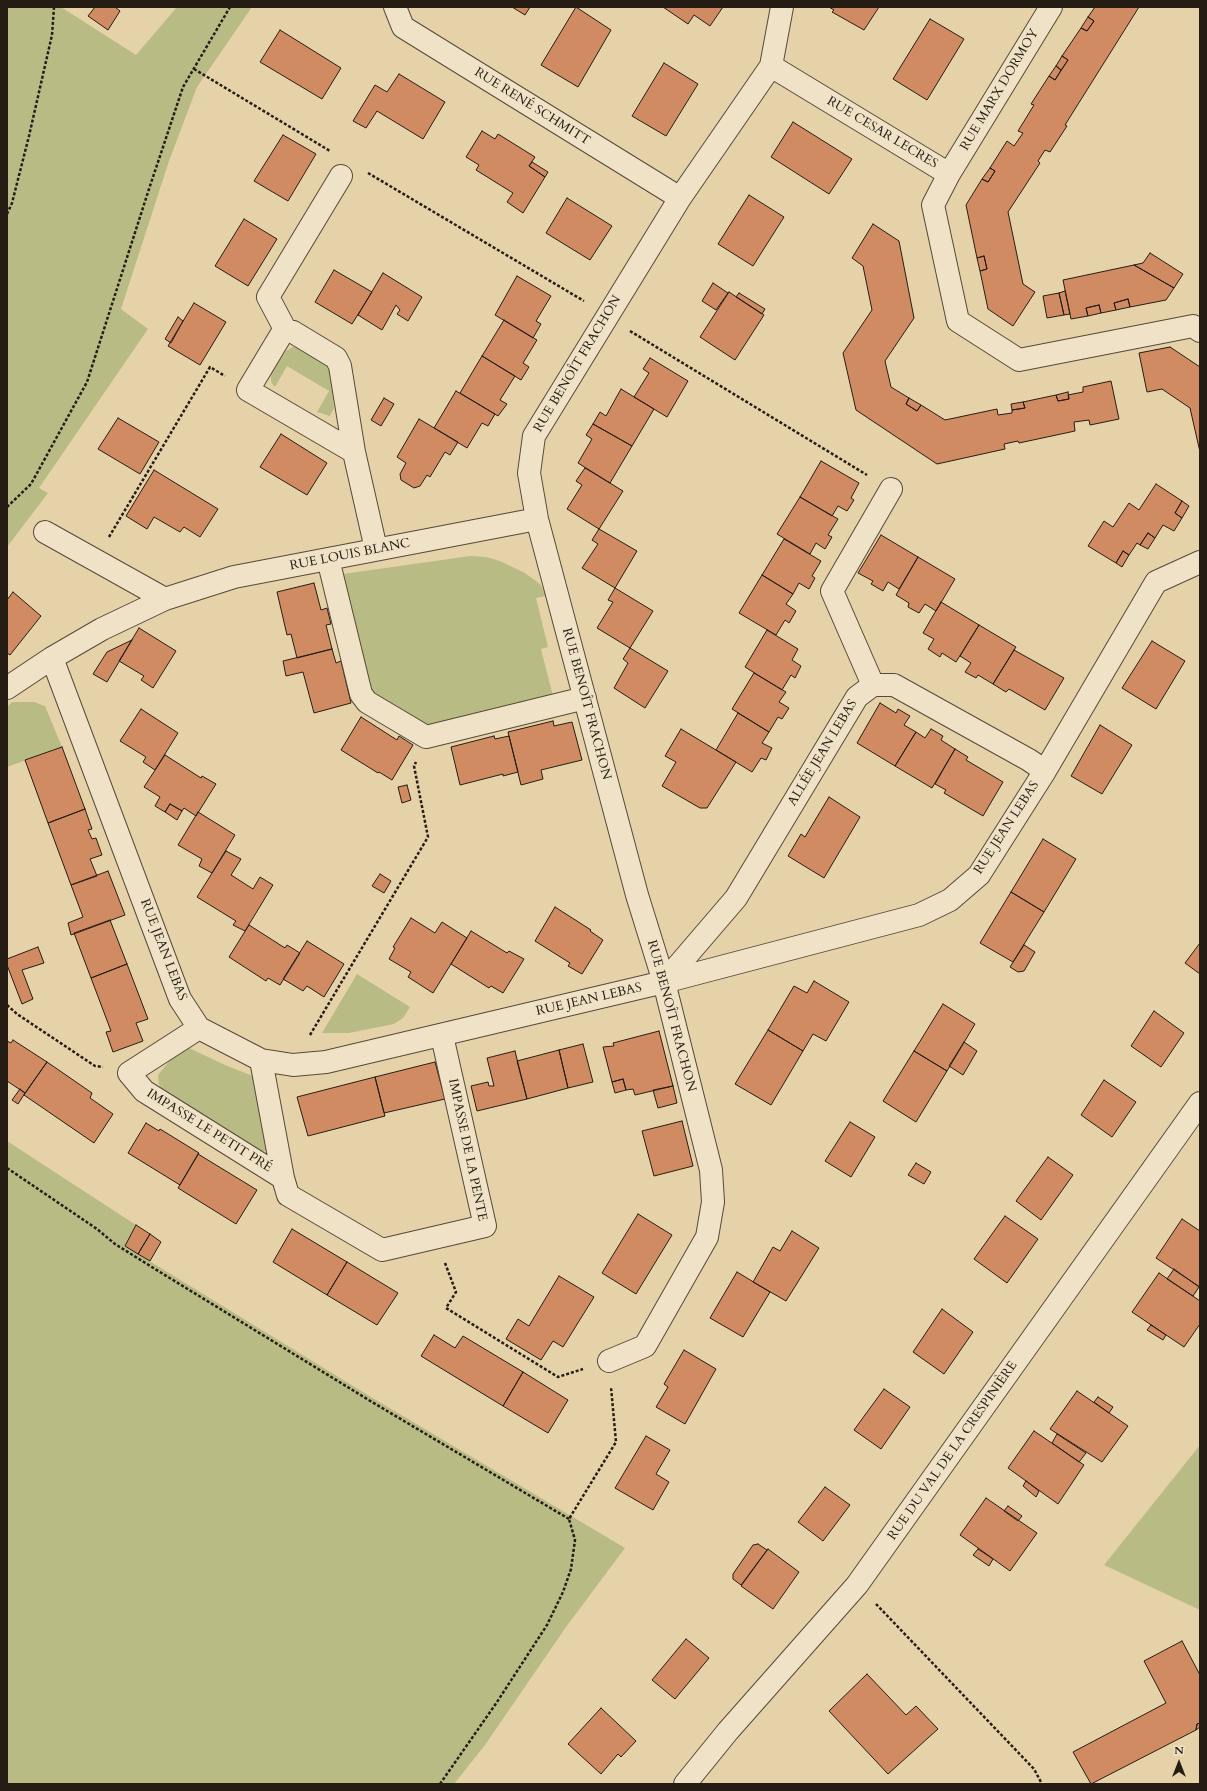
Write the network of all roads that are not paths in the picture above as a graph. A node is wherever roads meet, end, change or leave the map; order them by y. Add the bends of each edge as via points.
1 (394, 7) edge
2 (782, 7) edge
3 (1051, 7) edge
4 (771, 66) junction
5 (345, 169) road end
6 (949, 174) junction
7 (680, 198) junction
8 (286, 331) junction
9 (1200, 331) edge
10 (354, 452) junction
11 (892, 489) road end
12 (537, 520) junction
13 (45, 532) dead end
14 (376, 549) junction
15 (328, 559) junction
16 (1200, 562) edge
17 (164, 599) junction
18 (52, 658) junction
19 (872, 685) junction
20 (7, 688) edge
21 (585, 698) junction
22 (1044, 771) junction
23 (664, 982) junction
24 (199, 1028) junction
25 (442, 1036) junction
26 (261, 1060) junction
27 (1200, 1103) edge
28 (283, 1178) junction
29 (609, 1362) road end
30 (685, 1784) edge

1 - 7 street, RUE RENÉ SCHMITT via 403,27
2 - 4 street
3 - 6 street, RUE MARX DORMOY
4 - 6 street, RUE CESAR LECRES
4 - 7 street, RUE BENOÎT FRACHON
5 - 8 street via 268,297
6 - 9 street, RUE CESAR LECRES via 933,204 958,321 1019,360 1193,326
7 - 12 street, RUE BENOÎT FRACHON via 534,436 529,473
8 - 10 street via 336,358 340,366
8 - 10 street via 281,335 248,390
10 - 14 street
11 - 19 street via 832,591
12 - 14 street, RUE LOUIS BLANC
12 - 21 street, RUE BENOÎT FRACHON
13 - 17 street
14 - 15 street, RUE LOUIS BLANC
15 - 17 street, RUE LOUIS BLANC via 234,577
15 - 21 street via 361,694 367,702 426,737
16 - 22 street, RUE JEAN LEBAS via 1156,582
17 - 18 street, RUE LOUIS BLANC via 102,629
18 - 20 street, RUE LOUIS BLANC
18 - 24 street, RUE JEAN LEBAS via 180,999
19 - 22 street via 894,685 1029,760
19 - 23 street, ALLÉE JEAN LEBAS via 857,697 736,898
21 - 23 street, RUE BENOÎT FRACHON via 637,895
22 - 23 street, RUE JEAN LEBAS via 978,874 950,900 919,915
23 - 25 street, RUE JEAN LEBAS
23 - 29 street, RUE BENOÎT FRACHON via 711,1170 713,1202 707,1237 645,1346
24 - 26 street, RUE JEAN LEBAS
24 - 28 street, IMPASSE LE PETIT PRÉ via 129,1073 144,1091
25 - 26 street, RUE JEAN LEBAS via 326,1062 292,1065
25 - 28 street, IMPASSE DE LA PENTE via 485,1226 382,1250 288,1195
26 - 28 street, IMPASSE DE LA PENTE
27 - 30 street, RUE DU VAL DE LA CRESPINIÈRE via 857,1585 728,1731

